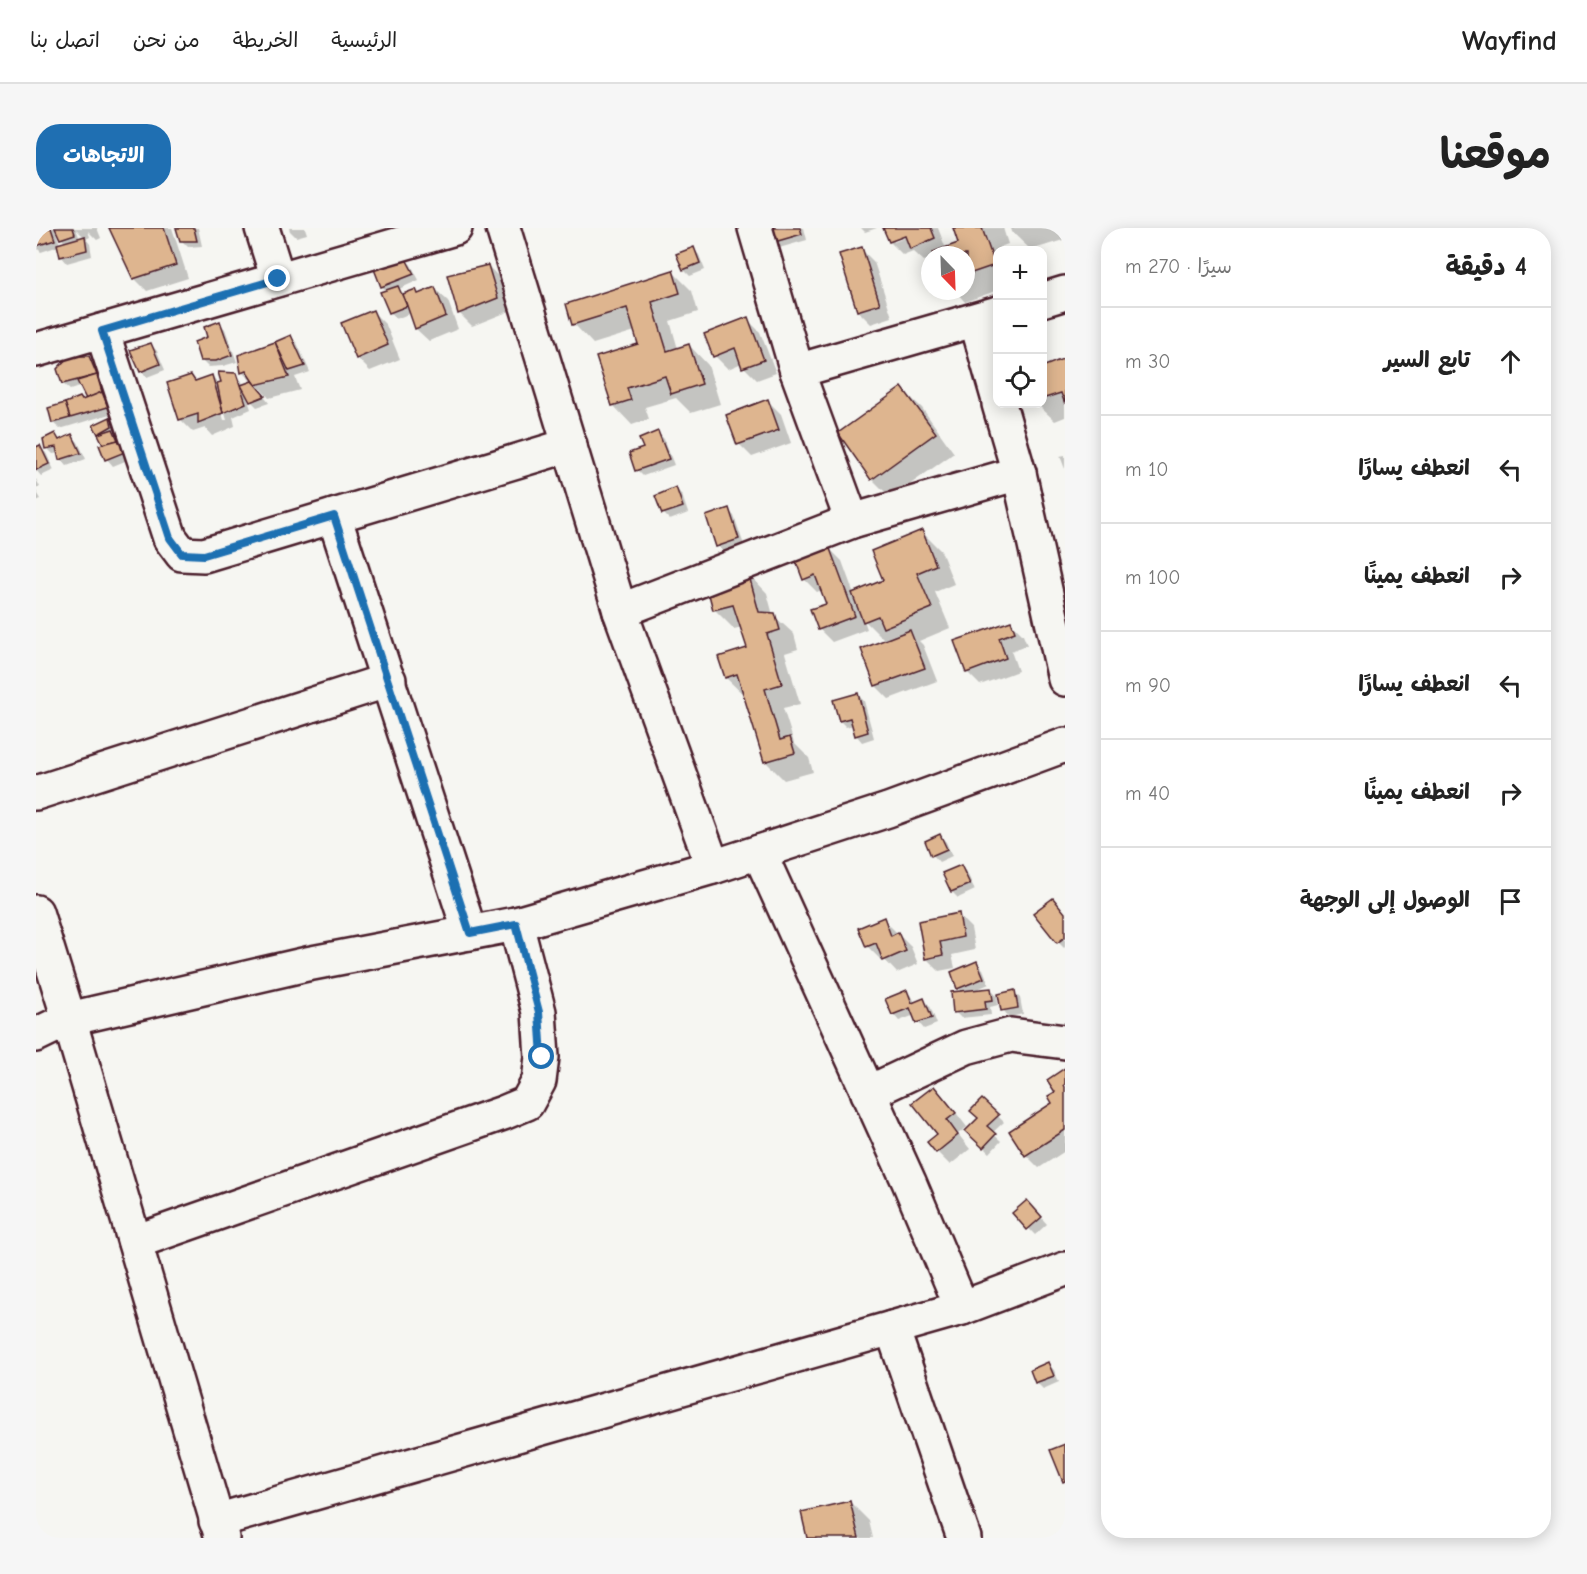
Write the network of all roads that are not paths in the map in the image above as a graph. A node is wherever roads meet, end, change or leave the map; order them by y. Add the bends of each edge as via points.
1 (262, 228) edge
2 (455, 228) edge
3 (503, 228) edge
4 (755, 228) edge
5 (278, 279) junction
6 (1065, 293) edge
7 (1047, 298) edge
8 (986, 316) edge
9 (102, 331) junction
10 (36, 350) edge
11 (993, 364) edge
12 (797, 371) junction
13 (1000, 408) edge
14 (570, 445) junction
15 (1019, 473) junction
16 (334, 516) junction
17 (852, 520) junction
18 (620, 611) junction
19 (1065, 679) edge
20 (388, 680) junction
21 (1065, 745) edge
22 (36, 793) edge
23 (759, 852) junction
24 (713, 867) junction
25 (36, 912) edge
26 (516, 924) junction
27 (470, 933) junction
28 (69, 1019) junction
29 (36, 1035) edge
30 (1065, 1041) edge
31 (868, 1094) junction
32 (135, 1242) junction
33 (1065, 1269) edge
34 (962, 1308) junction
35 (892, 1328) junction
36 (219, 1529) edge
37 (964, 1538) edge

1 - 5 street
2 - 5 street
3 - 14 street
4 - 12 street
5 - 9 street
6 - 7 street
8 - 11 street
8 - 12 street
9 - 10 street
9 - 16 street via 170,538 182,554 204,555
12 - 17 street
13 - 15 street
14 - 16 street
14 - 18 street
15 - 17 street
15 - 19 street
16 - 20 street
17 - 18 street
18 - 24 street
20 - 22 street
20 - 27 street
21 - 23 street
23 - 24 street
23 - 31 street
24 - 26 street
25 - 28 street
26 - 27 street
26 - 32 street via 539,1012 542,1057 539,1081 527,1103
27 - 28 street via 307,964
28 - 29 street
28 - 32 street
30 - 31 street via 1011,1035 966,1047
31 - 34 street
32 - 36 street
33 - 34 street
34 - 35 street
35 - 36 street
35 - 37 street

